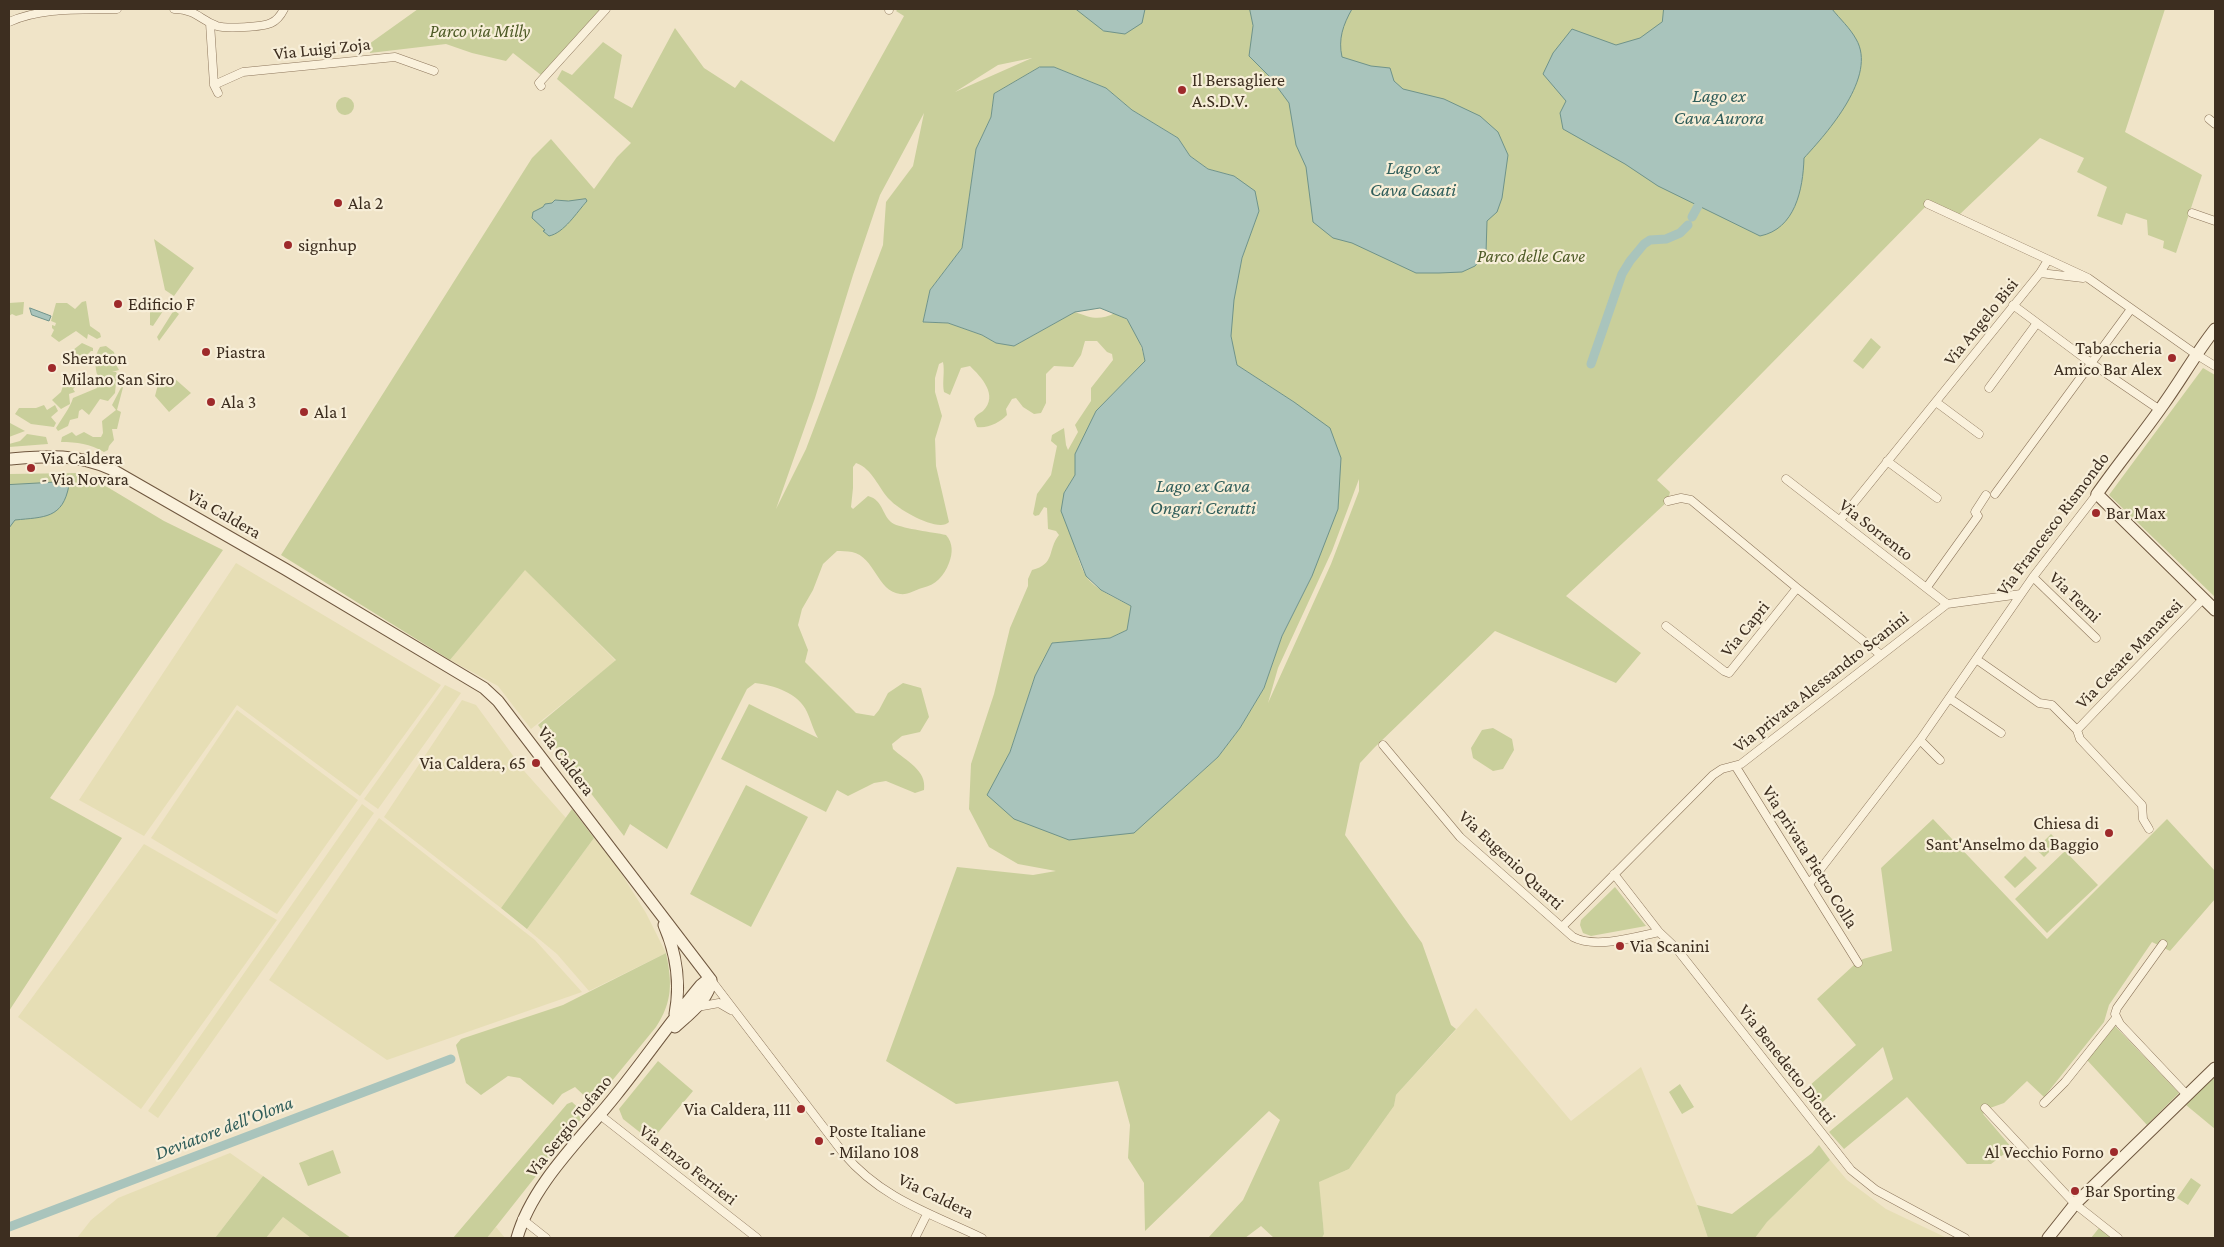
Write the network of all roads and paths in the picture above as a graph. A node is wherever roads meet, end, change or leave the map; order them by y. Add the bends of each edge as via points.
1 (117, 9) edge
2 (174, 9) edge
3 (284, 9) edge
4 (606, 9) edge
5 (9, 22) edge
6 (210, 23) junction
7 (434, 71) dead end
8 (214, 85) junction
9 (541, 86) dead end
10 (218, 93) dead end
11 (1928, 204) dead end
12 (2192, 213) dead end
13 (2215, 221) edge
14 (2048, 260) junction
15 (2040, 273) junction
16 (2088, 278) junction
17 (2014, 305) junction
18 (2131, 309) junction
19 (2038, 323) junction
20 (2215, 329) edge
21 (2197, 355) junction
22 (2091, 363) junction
23 (2215, 366) edge
24 (1989, 388) dead end
25 (1936, 402) junction
26 (2160, 410) junction
27 (1979, 434) dead end
28 (9, 459) edge
29 (1887, 461) junction
30 (1786, 479) dead end
31 (2097, 494) junction
32 (1937, 498) dead end
33 (1668, 501) dead end
34 (1840, 520) junction
35 (2033, 578) junction
36 (1926, 587) junction
37 (1797, 588) junction
38 (2022, 594) junction
39 (2203, 599) junction
40 (1947, 604) junction
41 (2215, 610) edge
42 (1666, 626) dead end
43 (2096, 638) dead end
44 (1881, 655) junction
45 (1976, 659) junction
46 (1949, 698) junction
47 (2077, 730) junction
48 (2001, 734) dead end
49 (1920, 740) junction
50 (1383, 745) dead end
51 (1940, 760) dead end
52 (1736, 767) junction
53 (2149, 829) dead end
54 (1614, 874) junction
55 (1809, 884) junction
56 (658, 910) junction
57 (1562, 927) junction
58 (1659, 932) junction
59 (2163, 944) dead end
60 (1858, 963) dead end
61 (711, 980) junction
62 (696, 1007) junction
63 (736, 1014) junction
64 (675, 1018) junction
65 (2116, 1018) junction
66 (659, 1041) junction
67 (2215, 1068) edge
68 (2187, 1095) junction
69 (2044, 1103) dead end
70 (1985, 1108) dead end
71 (600, 1115) junction
72 (2075, 1204) junction
73 (927, 1214) junction
74 (522, 1219) junction
75 (516, 1238) edge
76 (546, 1238) edge
77 (757, 1238) edge
78 (915, 1238) edge
79 (982, 1238) edge
80 (1965, 1238) edge
81 (2048, 1238) edge
82 (2118, 1238) edge

1 - 5 street via 34,13
2 - 6 street, Via Luigi Zoja via 190,10
3 - 6 street, Via Luigi Zoja via 280,17 262,26 219,27
4 - 9 street via 539,83
6 - 8 street
7 - 8 street, Via Luigi Zoja via 395,57 243,72
8 - 10 street
11 - 14 street
12 - 13 street
14 - 15 street, Via Angelo Bisi
14 - 16 street
15 - 16 street
15 - 17 street, Via Angelo Bisi
16 - 18 street
17 - 19 street
17 - 25 street, Via Angelo Bisi
18 - 21 street
18 - 22 street
19 - 22 street
19 - 24 street
20 - 21 street, Via Francesco Rismondo
21 - 23 street
21 - 26 street, Via Francesco Rismondo
22 - 26 street
22 - 36 street via 1975,512 1978,516
25 - 27 street
25 - 29 street, Via Angelo Bisi
26 - 31 street, Via Francesco Rismondo
28 - 56 street, Via Caldera via 76,457 111,469 484,688 514,722
29 - 32 street
29 - 34 street, Via Angelo Bisi
30 - 34 street, Via Sorrento
31 - 35 street, Via Francesco Rismondo
31 - 39 street
33 - 37 street via 1691,500
34 - 36 street, Via Sorrento
35 - 38 street, Via Francesco Rismondo
35 - 43 street, Via Terni
36 - 40 street, Via Sorrento
37 - 42 street, Via Capri via 1729,673
37 - 44 street
38 - 40 street
38 - 45 street, Via Francesco Rismondo
39 - 41 street
39 - 47 street, Via Cesare Manaresi
40 - 44 street, Via privata Alessandro Scanini
44 - 52 street, Via privata Alessandro Scanini
45 - 46 street, Via Francesco Rismondo
45 - 47 street, Via Cesare Manaresi via 2039,703 2052,705
46 - 48 street
46 - 49 street, Via Francesco Rismondo
47 - 53 street, Via Cesare Manaresi via 2080,739 2142,805 2143,819
49 - 51 street
49 - 55 street, Via Francesco Rismondo
50 - 57 street, Via Eugenio Quarti via 1460,837
52 - 54 street, Via privata Alessandro Scanini via 1713,774
52 - 55 street, Via privata Pietro Colla
54 - 57 street, Via privata Alessandro Scanini
54 - 58 street, Via Benedetto Diotti
55 - 60 street, Via privata Pietro Colla
56 - 61 street, Via Caldera
56 - 64 street, Via Sergio Tofano via 677,964 679,993
57 - 58 street via 1573,937 1591,942
58 - 80 street, Via Benedetto Diotti via 1676,948 1851,1170 1876,1190
59 - 65 street via 2116,1008
61 - 62 street, Via Sergio Tofano via 708,991
61 - 63 street, Via Caldera
61 - 64 street, Via Sergio Tofano via 701,985
62 - 63 street via 719,1003
62 - 66 street, Via Sergio Tofano
63 - 73 street, Via Caldera via 853,1165 900,1201
64 - 66 street, Via Sergio Tofano
65 - 68 street
65 - 69 street
66 - 71 street, Via Sergio Tofano
67 - 68 street
68 - 72 street
70 - 72 street
71 - 74 street, Via Sergio Tofano via 548,1178
71 - 77 street, Via Enzo Ferrieri
72 - 81 street
72 - 82 street
73 - 78 street
73 - 79 street, Via Caldera
74 - 75 street, Via Sergio Tofano
74 - 76 street

